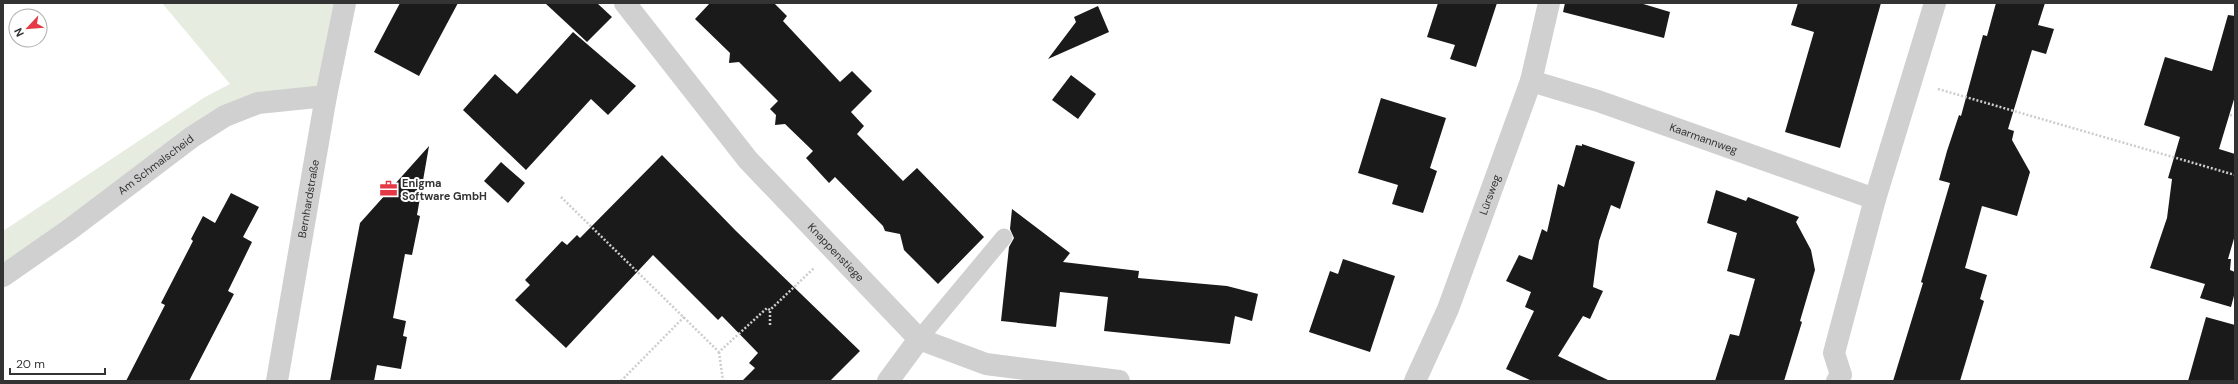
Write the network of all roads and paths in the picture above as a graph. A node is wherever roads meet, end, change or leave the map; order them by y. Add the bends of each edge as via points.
1 (625, 3) edge
2 (1549, 3) edge
3 (1935, 3) edge
4 (341, 8) edge
5 (1531, 81) junction
6 (1913, 81) junction
7 (326, 96) junction
8 (2230, 115) dead end
9 (2235, 116) edge
10 (2235, 175) edge
11 (561, 197) dead end
12 (1875, 199) junction
13 (1004, 237) dead end
14 (833, 250) junction
15 (3, 276) edge
16 (770, 310) junction
17 (684, 317) junction
18 (770, 325) dead end
19 (919, 339) junction
20 (720, 352) junction
21 (277, 381) edge
22 (621, 381) edge
23 (723, 381) edge
24 (888, 381) edge
25 (1119, 381) edge
26 (1415, 381) edge
27 (1837, 381) edge

1 - 14 street, Knappenstiege via 748,160
2 - 5 street, Lürsweg
3 - 6 street
4 - 7 street, Bernhardstraße
5 - 12 street, Kaarmannweg via 1598,101
5 - 26 street, Lürsweg via 1448,309
6 - 10 path
6 - 12 street
7 - 15 street, Am Schmalscheid via 258,103 225,116 192,137
7 - 21 street, Bernhardstraße
8 - 9 path
11 - 17 path
12 - 27 street via 1834,353 1841,375
13 - 19 lane
14 - 16 path
14 - 19 street, Knappenstiege
16 - 18 path
16 - 20 path via 766,308
17 - 20 path
17 - 22 path
19 - 24 street
19 - 25 street, Knappenstiege via 986,364
20 - 23 path

